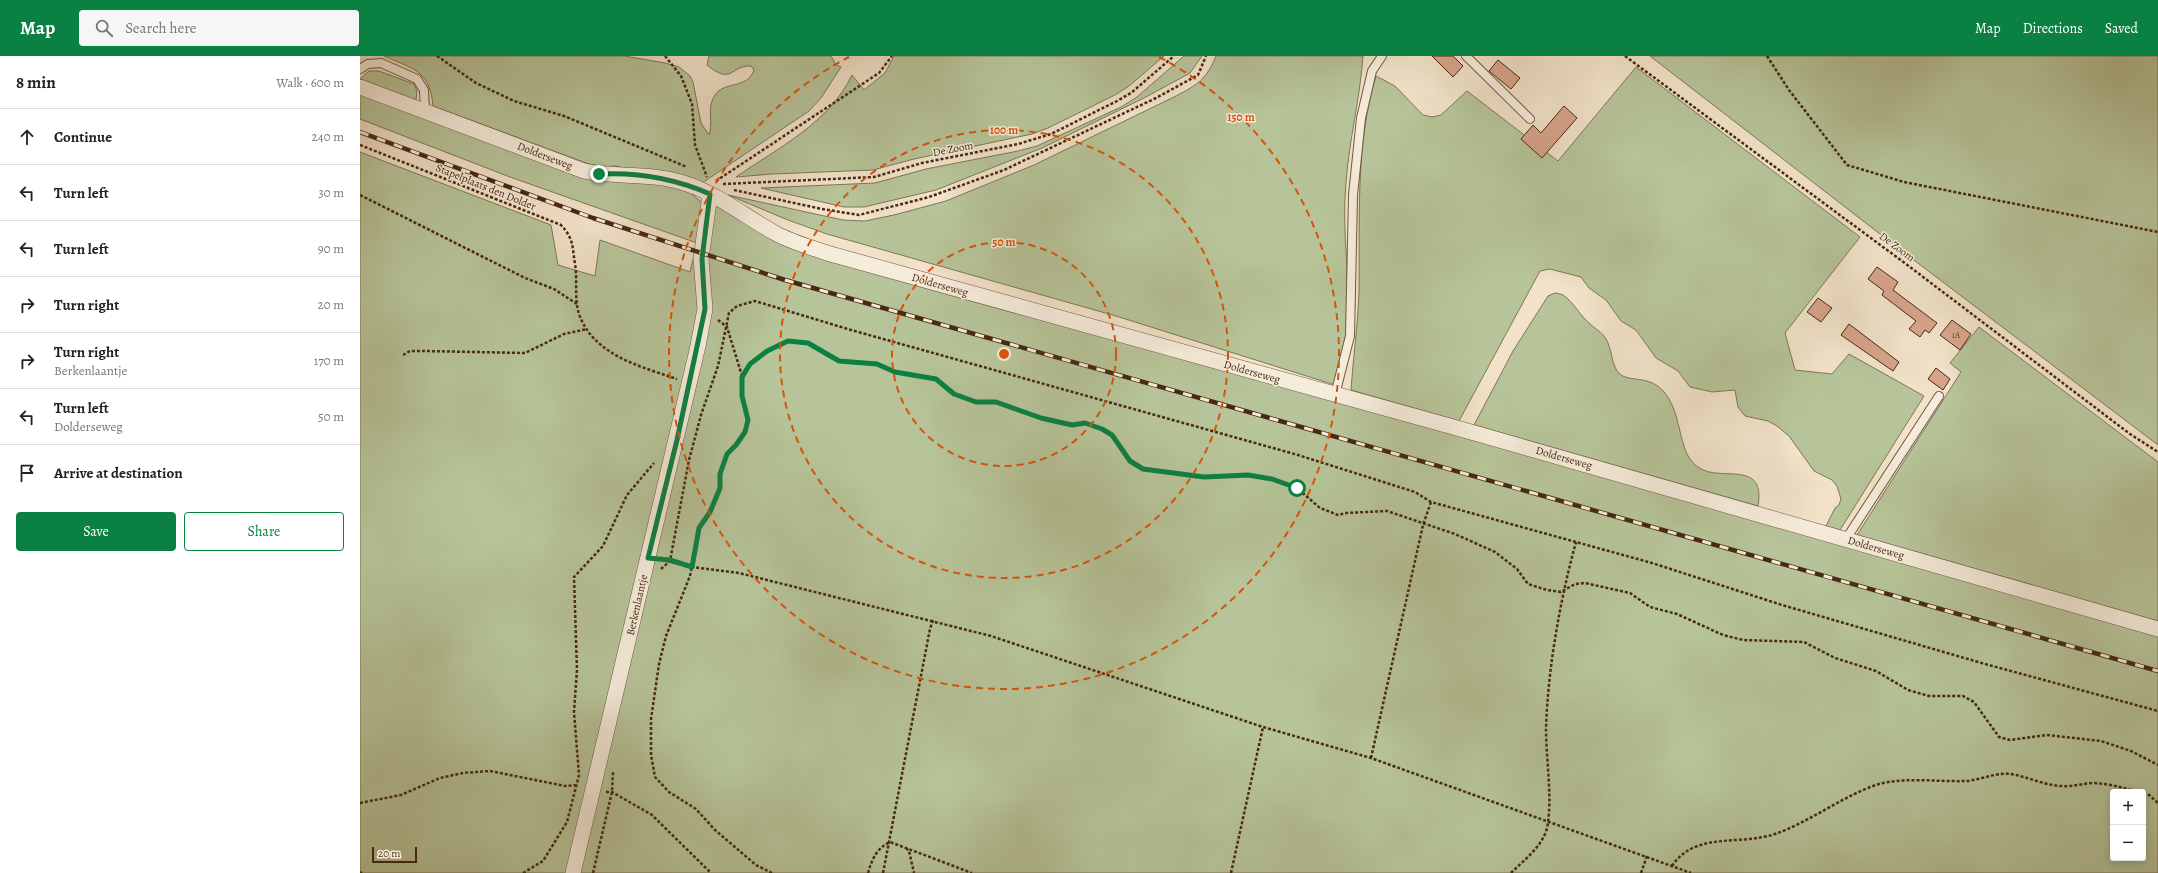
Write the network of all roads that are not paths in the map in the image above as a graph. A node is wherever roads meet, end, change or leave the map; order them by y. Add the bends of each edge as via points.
1 (1382, 56) edge
2 (1466, 56) edge
3 (360, 69) edge
4 (360, 87) edge
5 (425, 111) junction
6 (1530, 119) dead end
7 (710, 189) junction
8 (1335, 395) junction
9 (1939, 396) dead end
10 (1846, 539) junction
11 (2158, 629) edge
12 (573, 873) edge

1 - 8 lane via 1372,71 1360,118 1353,195 1350,336
2 - 6 lane
3 - 5 lane via 368,64 381,63 417,79 424,90
4 - 5 street, Dolderseweg
5 - 7 street, Dolderseweg via 584,171 658,176
7 - 8 street, Dolderseweg via 777,234 827,253
7 - 12 street, Berkenlaantje via 702,259 705,309 690,383
8 - 10 street, Dolderseweg
9 - 10 lane
10 - 11 street, Dolderseweg

